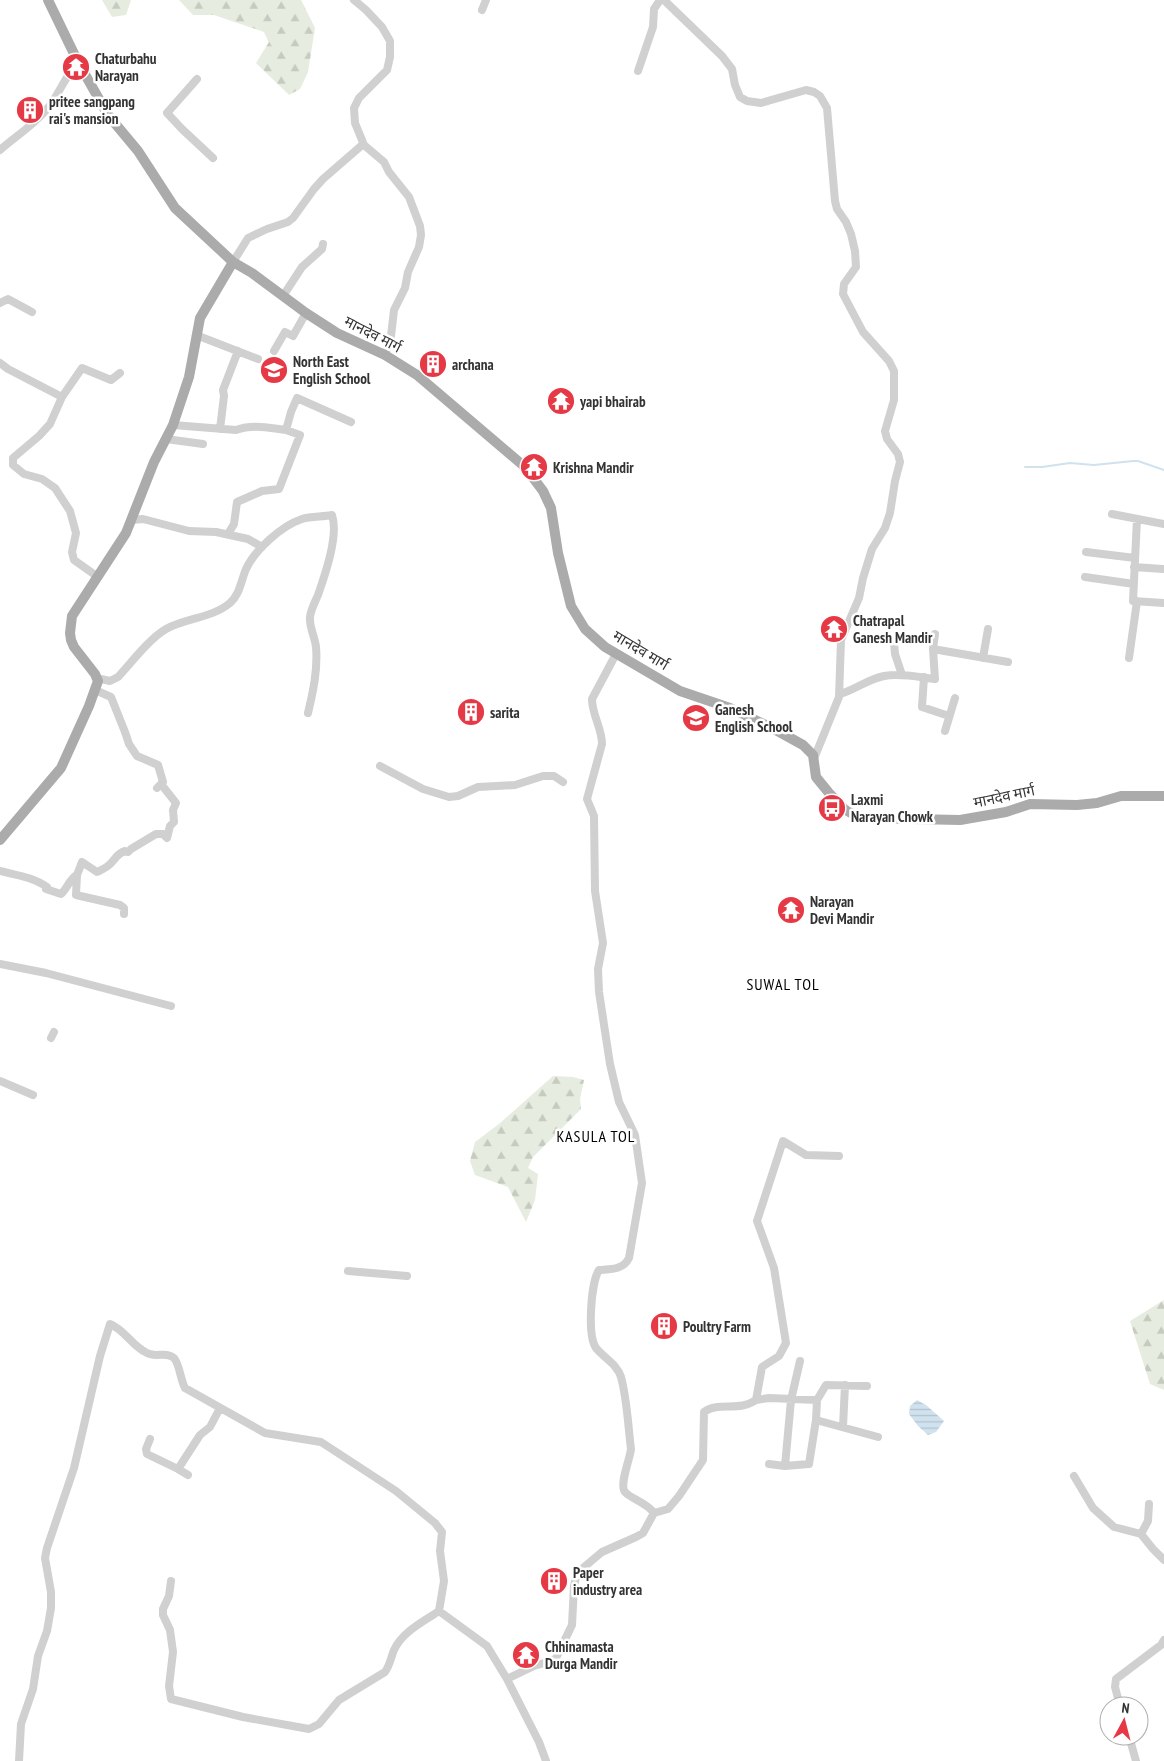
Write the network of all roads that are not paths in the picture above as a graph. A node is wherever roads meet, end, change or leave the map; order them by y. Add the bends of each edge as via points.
1 (48, 0) edge
2 (354, 0) edge
3 (486, 0) edge
4 (662, 0) edge
5 (482, 10) dead end
6 (78, 62) junction
7 (638, 71) dead end
8 (197, 79) dead end
9 (364, 145) junction
10 (0, 150) edge
11 (213, 158) dead end
12 (323, 244) dead end
13 (233, 262) junction
14 (283, 296) junction
15 (0, 303) edge
16 (32, 312) dead end
17 (306, 314) junction
18 (196, 335) junction
19 (238, 351) junction
20 (274, 351) dead end
21 (385, 355) junction
22 (258, 359) dead end
23 (0, 363) edge
24 (120, 373) dead end
25 (62, 397) junction
26 (351, 422) dead end
27 (173, 425) junction
28 (220, 429) junction
29 (286, 430) junction
30 (166, 439) junction
31 (203, 444) dead end
32 (1112, 514) dead end
33 (1137, 519) junction
34 (132, 520) junction
35 (1164, 524) edge
36 (228, 534) junction
37 (262, 547) junction
38 (1086, 552) dead end
39 (1135, 558) junction
40 (1134, 567) junction
41 (1163, 569) edge
42 (98, 577) junction
43 (1085, 577) dead end
44 (1134, 584) junction
45 (1137, 602) junction
46 (1164, 603) edge
47 (988, 629) dead end
48 (935, 634) dead end
49 (894, 643) dead end
50 (932, 649) junction
51 (616, 654) junction
52 (983, 658) junction
53 (1129, 658) dead end
54 (1008, 662) dead end
55 (902, 675) junction
56 (924, 677) junction
57 (96, 685) junction
58 (840, 694) junction
59 (955, 698) dead end
60 (308, 713) dead end
61 (949, 716) junction
62 (945, 731) dead end
63 (813, 760) junction
64 (380, 766) dead end
65 (563, 782) dead end
66 (1164, 796) edge
67 (5, 829) edge
68 (0, 840) edge
69 (0, 871) edge
70 (77, 875) junction
71 (124, 914) dead end
72 (0, 964) edge
73 (171, 1006) dead end
74 (0, 1081) edge
75 (33, 1095) dead end
76 (839, 1156) dead end
77 (348, 1271) dead end
78 (407, 1276) dead end
79 (800, 1361) dead end
80 (845, 1385) junction
81 (867, 1386) dead end
82 (756, 1400) junction
83 (791, 1400) junction
84 (816, 1400) junction
85 (220, 1408) junction
86 (816, 1420) junction
87 (844, 1427) junction
88 (878, 1437) dead end
89 (150, 1439) dead end
90 (769, 1464) dead end
91 (785, 1466) junction
92 (178, 1469) junction
93 (188, 1476) dead end
94 (1074, 1476) dead end
95 (1149, 1504) dead end
96 (654, 1513) junction
97 (1141, 1534) junction
98 (1164, 1560) edge
99 (171, 1581) dead end
100 (439, 1611) junction
101 (1164, 1640) edge
102 (507, 1679) junction
103 (1117, 1696) edge
104 (1132, 1746) edge
105 (19, 1761) edge
106 (546, 1761) edge
107 (1136, 1761) edge

1 - 6 main road, मानदेव मार्ग
2 - 9 street via 382,27 390,41 387,70 354,108 355,124
3 - 5 street
4 - 7 street via 654,9 653,27
4 - 58 street via 722,56 732,69 740,97 761,103 806,90 814,92 827,108 834,200 851,234 855,251 856,267 844,284 843,294 862,332 894,371 894,400 885,431 900,462 890,513 872,549 859,598 841,640
6 - 10 street via 47,109
6 - 13 main road, मानदेव मार्ग via 108,115 138,151 175,208
8 - 11 street via 167,113
9 - 13 street via 323,179 293,218 248,238
9 - 21 street via 384,162 409,197 421,235 405,288 394,310
12 - 14 street via 322,249 302,267
13 - 14 main road, मानदेव मार्ग
13 - 18 main road via 200,318
14 - 17 main road, मानदेव मार्ग
15 - 16 street via 8,299
17 - 20 street via 293,336 285,332
17 - 21 main road, मानदेव मार्ग via 337,333
18 - 19 street
18 - 27 main road via 188,377
19 - 22 street
19 - 28 street via 223,390
21 - 51 main road, मानदेव मार्ग via 436,390 537,481 551,508 571,606 585,629
23 - 25 street
24 - 25 street via 111,380 82,368
25 - 42 street via 50,424 13,458 13,465 24,474 42,479 55,488 70,510 76,533 72,552 74,560
26 - 29 street via 296,398
27 - 28 street
27 - 30 main road
28 - 29 street via 269,426
29 - 36 street via 300,435 279,489 262,491 237,502 234,524
30 - 31 street
30 - 34 main road
32 - 33 street
33 - 35 street
33 - 39 street
34 - 36 street via 189,531
34 - 42 main road
36 - 37 street
37 - 57 street via 246,568 238,592 230,602 215,612 165,629 118,677 110,681 101,680
37 - 60 street via 282,529 302,519 332,516 334,520 328,564 310,618 316,660
38 - 39 street
39 - 40 street
40 - 41 street
40 - 44 street
42 - 57 main road via 72,616 70,633 74,647 95,674
43 - 44 street
44 - 45 street via 1133,601
45 - 46 street
45 - 53 street
47 - 52 street
48 - 50 street
49 - 55 street
50 - 52 street
50 - 56 street via 935,679
51 - 63 main road, मानदेव मार्ग via 680,691 730,708 774,729 803,745 813,755
51 - 96 street via 592,699 602,744 588,802 594,816 595,891 603,943 598,992 610,1064 619,1102 635,1135 642,1183 629,1258 620,1268 599,1270 595,1275 590,1307 591,1334 596,1348 619,1372 623,1388 630,1449 623,1487 625,1492 648,1505
52 - 54 street
55 - 56 street
55 - 58 street via 883,676
56 - 61 street via 922,707
57 - 67 main road via 61,768
57 - 70 street via 111,696 129,744 137,756 158,765 163,782 159,786 176,803 174,822 167,838 156,834 128,852 120,852 109,865 97,872 82,862
58 - 63 street
59 - 61 street
61 - 62 street
63 - 66 main road, मानदेव मार्ग via 816,777 844,809 866,818 960,820 1030,804 1096,803 1138,794
64 - 65 street via 423,789 449,797 478,786 515,785 543,776 554,776
67 - 68 main road
69 - 70 street via 27,877 61,894
70 - 71 street via 76,895 120,905
72 - 73 street
74 - 75 street
76 - 82 street via 806,1155 783,1141 756,1221 774,1268 786,1343 779,1356 762,1367
77 - 78 street
79 - 83 street
80 - 81 street
80 - 84 street via 826,1385
80 - 87 street
82 - 83 street
82 - 96 street via 748,1406 710,1408 704,1412 704,1460 668,1509
83 - 84 street
83 - 91 street
84 - 86 street
85 - 92 street via 210,1428 200,1435
85 - 100 street via 265,1433 321,1442 396,1491 435,1523 442,1532 440,1551 444,1581
85 - 105 street via 185,1388 178,1365 171,1356 147,1353 110,1324 72,1476 46,1548 51,1608 33,1690 21,1724
86 - 87 street
86 - 91 street via 809,1464
87 - 88 street
89 - 92 street via 147,1454
90 - 91 street
92 - 93 street
94 - 97 street via 1093,1508 1114,1526
95 - 97 street via 1148,1521
96 - 102 street via 643,1533 602,1552 577,1573 572,1624 556,1658
97 - 98 street
99 - 100 street via 170,1596 163,1609 170,1630 172,1652 171,1699 309,1729 319,1724 339,1700 385,1672 399,1642
100 - 102 street via 487,1646
101 - 103 street via 1116,1679
102 - 106 street
104 - 107 street

